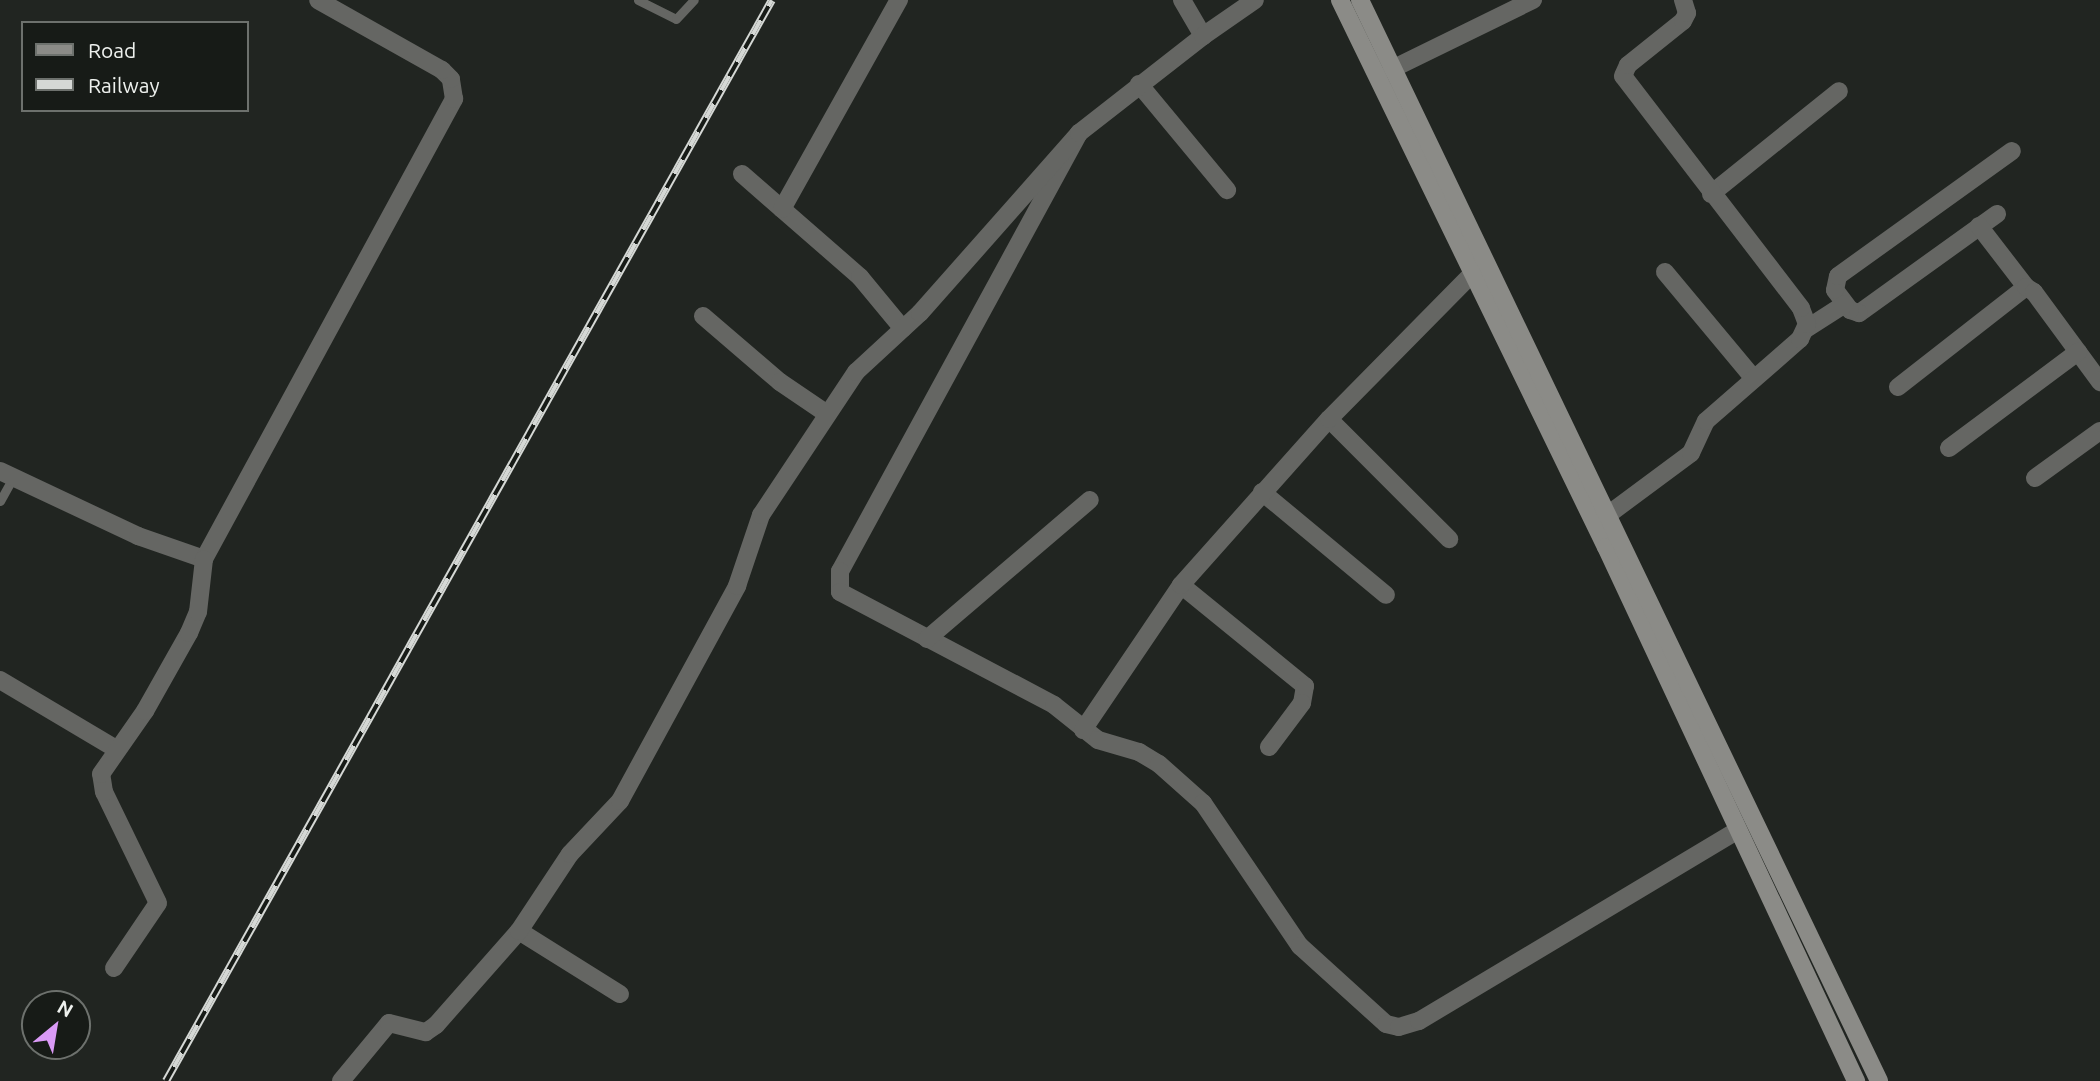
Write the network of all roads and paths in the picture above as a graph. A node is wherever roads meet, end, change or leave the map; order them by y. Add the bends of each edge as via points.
1 (318, 0) edge
2 (638, 0) edge
3 (694, 0) edge
4 (899, 0) edge
5 (1182, 0) edge
6 (1255, 0) edge
7 (1340, 0) edge
8 (1360, 0) edge
9 (1533, 0) edge
10 (1683, 0) edge
11 (1203, 36) junction
12 (1392, 69) junction
13 (1139, 84) junction
14 (1839, 91) dead end
15 (1079, 134) junction
16 (2011, 151) dead end
17 (742, 174) dead end
18 (1227, 190) dead end
19 (1711, 194) junction
20 (782, 209) junction
21 (1997, 214) dead end
22 (1979, 226) junction
23 (1665, 272) dead end
24 (1473, 273) junction
25 (2026, 288) junction
26 (1845, 304) junction
27 (703, 316) dead end
28 (903, 329) junction
29 (1806, 329) junction
30 (2078, 352) junction
31 (1754, 379) junction
32 (2100, 382) edge
33 (1898, 387) dead end
34 (827, 414) junction
35 (1329, 419) junction
36 (2100, 430) edge
37 (1949, 448) dead end
38 (7, 473) edge
39 (2035, 478) dead end
40 (1262, 492) junction
41 (1090, 500) dead end
42 (0, 501) edge
43 (1609, 514) junction
44 (1449, 539) dead end
45 (204, 559) junction
46 (1181, 585) junction
47 (1386, 595) dead end
48 (926, 639) junction
49 (0, 680) edge
50 (1083, 730) junction
51 (1269, 747) dead end
52 (116, 749) junction
53 (1737, 831) junction
54 (519, 931) junction
55 (114, 968) dead end
56 (620, 994) dead end
57 (341, 1081) edge
58 (1856, 1081) edge
59 (1879, 1081) edge

1 - 45 street via 442,70 451,79 454,99
2 - 3 lane via 676,19
4 - 20 street
5 - 11 street
6 - 11 street
7 - 24 main road
8 - 12 main road
9 - 12 street
10 - 19 street via 1687,13 1683,21 1628,65 1623,76
11 - 13 street
12 - 43 main road
13 - 15 street
13 - 18 street
14 - 19 street
15 - 28 street
15 - 48 street via 837,579 846,597
16 - 26 street via 1838,276 1833,286
17 - 20 street
19 - 29 street via 1801,308
20 - 28 street via 860,277
21 - 22 street
22 - 25 street
22 - 26 street via 1864,310 1855,313
23 - 31 street
24 - 35 street
24 - 53 main road
25 - 30 street via 2034,292
25 - 33 street
26 - 29 street
27 - 34 street via 787,387
28 - 34 street via 869,357
29 - 31 street
30 - 32 street
30 - 37 street
31 - 43 street via 1703,425 1691,453
34 - 54 street via 761,515 737,586 628,789 570,854
35 - 40 street
35 - 44 street
36 - 39 street
38 - 42 lane
38 - 45 street via 138,536
40 - 46 street
40 - 47 street
41 - 48 street
43 - 59 main road
45 - 52 street via 198,612 189,633 145,711
46 - 50 street
46 - 51 street via 1305,685 1302,703
48 - 50 street via 1054,705
49 - 52 street
50 - 53 street via 1149,757 1194,794 1300,946 1378,1019 1392,1026 1419,1021
52 - 55 street via 101,781 158,903
53 - 58 main road
54 - 56 street
54 - 57 street via 430,1030 389,1023

